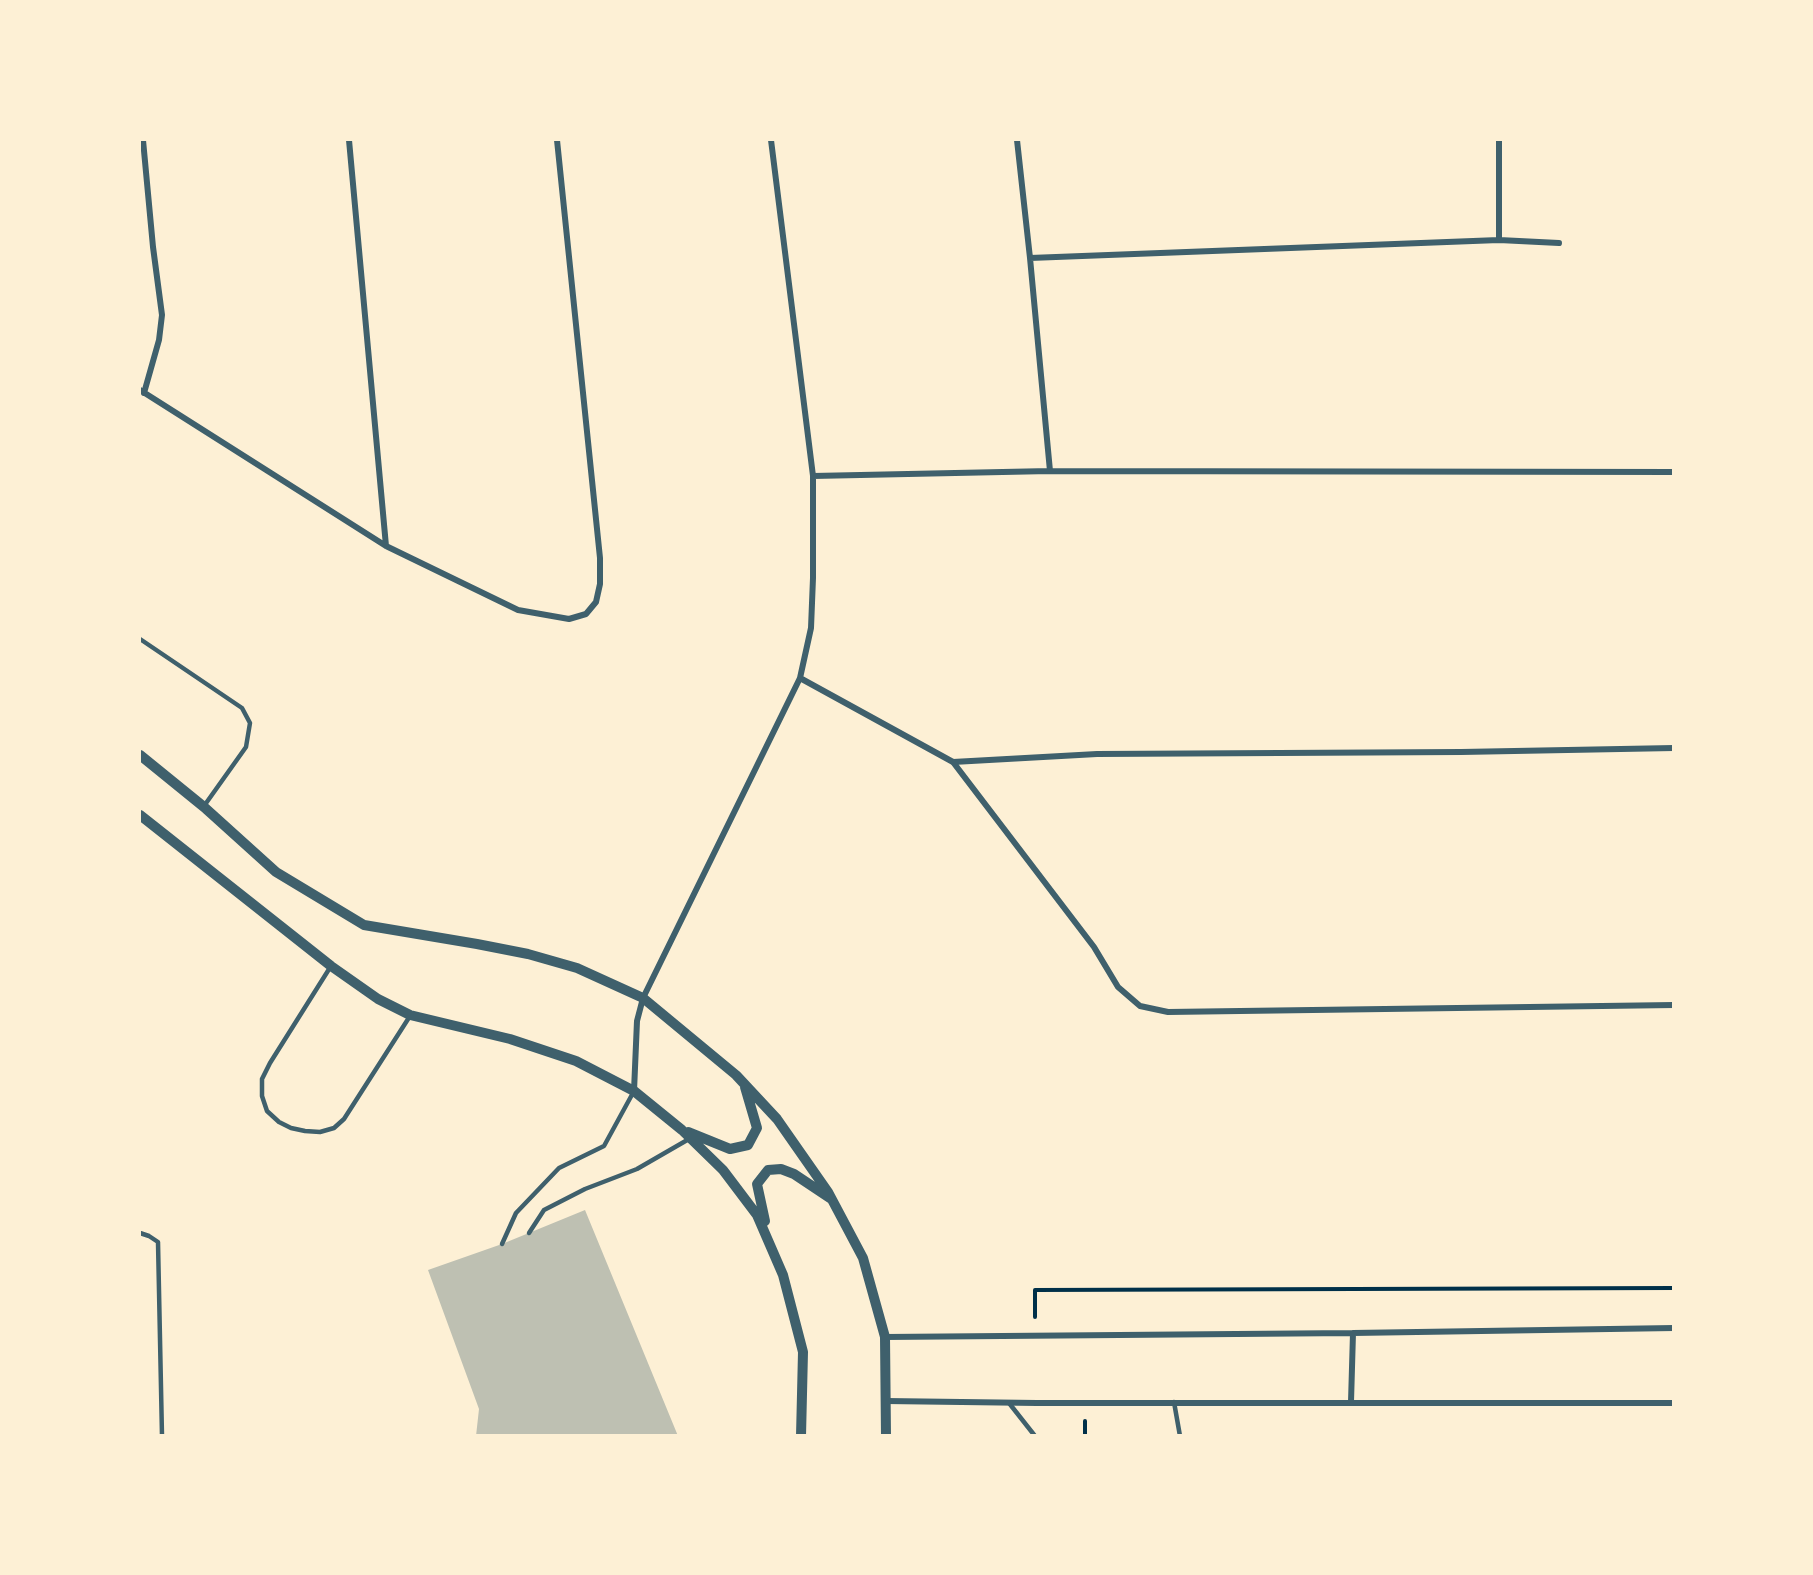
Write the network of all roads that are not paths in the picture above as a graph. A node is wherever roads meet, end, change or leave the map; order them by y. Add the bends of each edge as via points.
1 (143, 140) edge
2 (349, 140) edge
3 (557, 140) edge
4 (771, 140) edge
5 (1017, 140) edge
6 (1499, 140) edge
7 (1499, 240) junction
8 (1559, 243) dead end
9 (1030, 258) junction
10 (142, 391) edge
11 (1050, 471) junction
12 (1674, 472) edge
13 (813, 476) junction
14 (386, 546) junction
15 (140, 639) edge
16 (800, 678) junction
17 (1674, 748) edge
18 (140, 755) edge
19 (953, 762) junction
20 (204, 807) junction
21 (140, 815) edge
22 (331, 966) junction
23 (644, 998) junction
24 (1674, 1005) edge
25 (410, 1015) junction
26 (744, 1084) junction
27 (634, 1091) junction
28 (682, 1130) junction
29 (691, 1138) junction
30 (832, 1199) junction
31 (140, 1233) edge
32 (529, 1233) dead end
33 (769, 1242) junction
34 (502, 1244) dead end
35 (1674, 1328) edge
36 (1353, 1334) junction
37 (885, 1337) junction
38 (886, 1401) junction
39 (1174, 1402) junction
40 (1351, 1402) junction
41 (1009, 1403) junction
42 (1674, 1403) edge
43 (162, 1436) edge
44 (801, 1436) edge
45 (886, 1436) edge
46 (1035, 1436) edge
47 (1180, 1436) edge

1 - 10 street via 162,315 159,340
2 - 14 street
3 - 14 street via 600,558 596,602 586,614 569,619 518,610
4 - 13 street
5 - 9 street
6 - 7 street
7 - 8 street
7 - 9 street
9 - 11 street
10 - 14 street
11 - 12 street
11 - 13 street
13 - 16 street via 811,628
15 - 20 lane via 242,708 250,723 246,747
16 - 19 street
16 - 23 street
17 - 19 street via 1097,754
18 - 20 street
19 - 24 street via 1094,947 1118,987 1140,1006 1168,1012
20 - 23 street via 276,872 364,925 528,954 577,968
21 - 22 street
22 - 25 street via 378,999
22 - 25 lane via 262,1079 267,1111 279,1122 305,1131 334,1128 344,1119
23 - 26 street
23 - 27 street via 637,1021
25 - 27 street via 510,1039 576,1061
26 - 28 street via 757,1128 748,1145 730,1149
26 - 30 street via 777,1119
27 - 28 street
27 - 34 lane via 604,1146 559,1168 516,1213
28 - 29 street
29 - 32 lane via 637,1169 544,1210
29 - 33 street via 723,1170 758,1215
30 - 33 street via 794,1174 768,1170 757,1184
30 - 37 street via 863,1258
31 - 43 lane via 158,1242
33 - 44 street via 783,1275 803,1352
35 - 36 street
36 - 37 street
36 - 40 street
37 - 38 street
38 - 41 street
38 - 45 street
39 - 40 street
39 - 41 street
39 - 47 lane
40 - 42 street
41 - 46 lane

